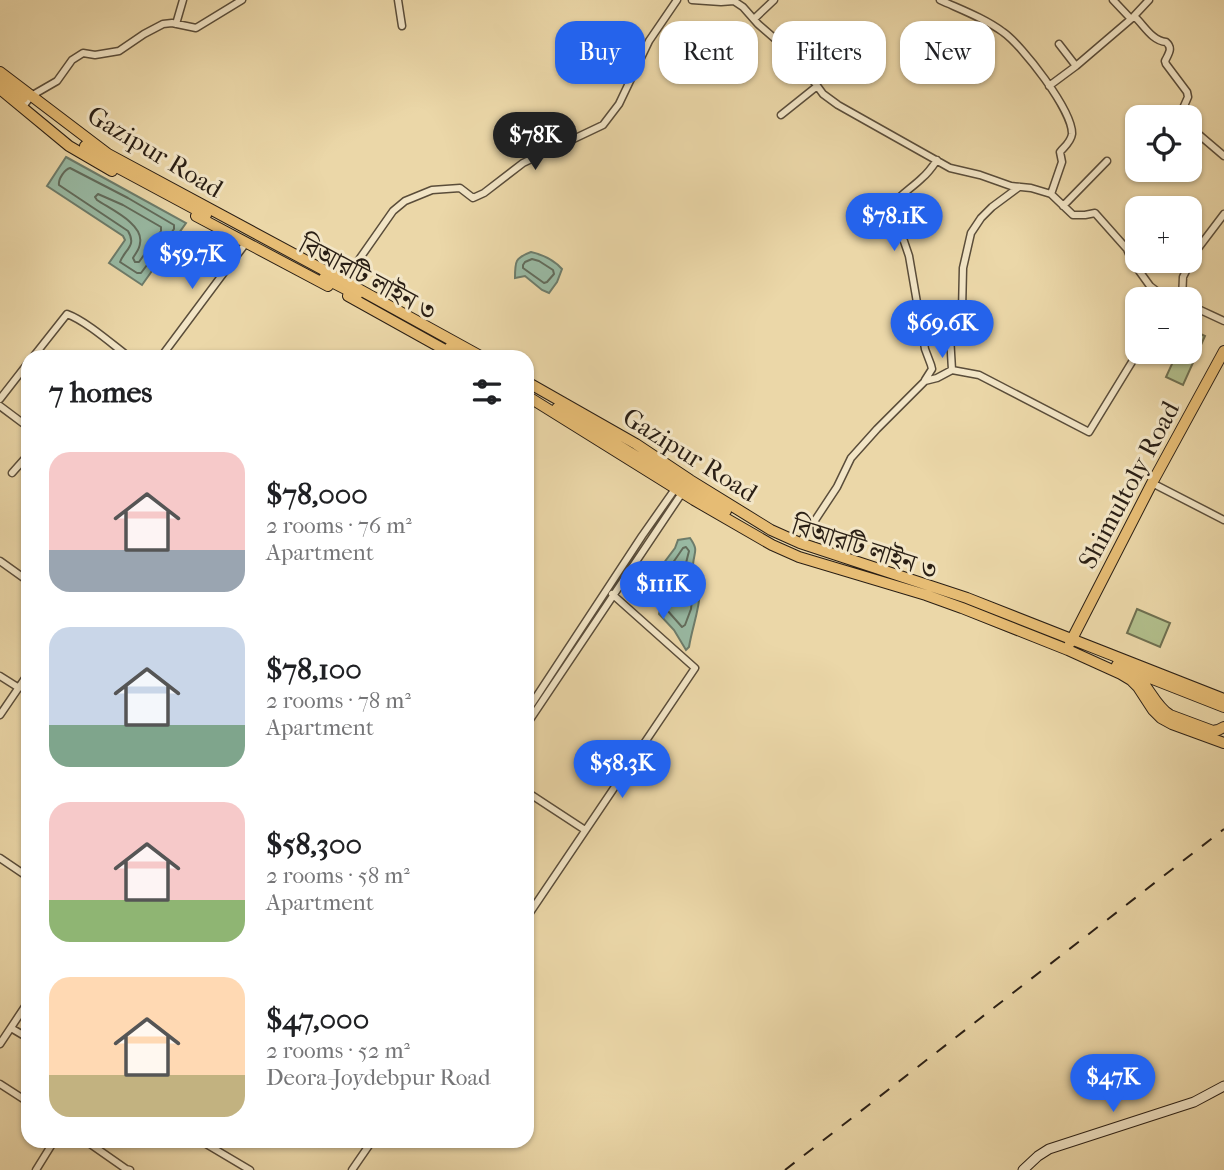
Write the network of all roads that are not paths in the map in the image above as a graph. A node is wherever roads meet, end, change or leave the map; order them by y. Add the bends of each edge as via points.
1 (183, 0) edge
2 (242, 0) edge
3 (398, 0) edge
4 (677, 0) edge
5 (692, 0) edge
6 (733, 0) edge
7 (774, 0) edge
8 (940, 0) edge
9 (1114, 0) edge
10 (1149, 0) edge
11 (1132, 17) junction
12 (754, 19) junction
13 (176, 24) junction
14 (402, 26) dead end
15 (1059, 44) dead end
16 (1076, 66) junction
17 (0, 72) edge
18 (0, 81) edge
19 (1049, 86) junction
20 (816, 87) junction
21 (0, 89) edge
22 (27, 102) junction
23 (1184, 105) edge
24 (781, 115) dead end
25 (1202, 137) edge
26 (1224, 156) edge
27 (937, 160) junction
28 (1107, 161) dead end
29 (1019, 187) junction
30 (1051, 194) junction
31 (1063, 206) junction
32 (1224, 214) edge
33 (246, 243) junction
34 (344, 281) junction
35 (1151, 287) edge
36 (1183, 287) edge
37 (1202, 311) edge
38 (1224, 321) edge
39 (39, 350) edge
40 (120, 350) edge
41 (166, 350) edge
42 (444, 350) edge
43 (455, 350) edge
44 (469, 350) edge
45 (1224, 351) edge
46 (1131, 364) edge
47 (952, 370) junction
48 (21, 372) edge
49 (925, 381) junction
50 (534, 386) edge
51 (534, 397) edge
52 (534, 398) edge
53 (0, 399) edge
54 (0, 406) edge
55 (21, 422) edge
56 (21, 466) edge
57 (12, 474) dead end
58 (1152, 483) junction
59 (678, 491) junction
60 (1224, 520) edge
61 (800, 543) junction
62 (0, 561) edge
63 (21, 576) edge
64 (612, 594) junction
65 (1069, 645) junction
66 (1133, 672) junction
67 (0, 676) edge
68 (21, 685) edge
69 (1173, 686) junction
70 (19, 688) junction
71 (1224, 699) edge
72 (534, 700) edge
73 (1160, 706) junction
74 (1224, 707) edge
75 (534, 713) edge
76 (0, 715) edge
77 (1224, 727) edge
78 (1221, 740) edge
79 (534, 797) edge
80 (585, 830) junction
81 (0, 858) edge
82 (21, 872) edge
83 (534, 906) edge
84 (21, 1013) edge
85 (11, 1028) junction
86 (21, 1034) edge
87 (0, 1044) edge
88 (0, 1084) edge
89 (1224, 1086) edge
90 (21, 1098) edge
91 (50, 1148) edge
92 (96, 1148) edge
93 (213, 1148) edge
94 (367, 1148) edge
95 (36, 1170) edge
96 (130, 1170) edge
97 (250, 1170) edge
98 (352, 1170) edge
99 (1023, 1170) edge

1 - 13 street
2 - 13 street via 196,28
3 - 14 street
4 - 34 street via 603,125 523,163 474,198 460,188 432,190 405,201
5 - 6 street
6 - 12 street
7 - 12 street
8 - 19 street via 1005,33
9 - 11 street
10 - 11 street
11 - 16 street
11 - 23 street via 1156,40 1170,45 1165,61 1187,92
12 - 20 street via 796,57
13 - 22 street via 163,24 119,51 83,53 57,81
15 - 16 street
16 - 19 street
17 - 22 main road, Gazipur Road
18 - 22 main road, বিআরটি লাইন ৩
19 - 30 street via 1072,136 1060,152 1062,162
20 - 24 street
20 - 27 street via 838,105
21 - 22 main road, Gazipur Road
22 - 33 main road, Gazipur Road via 69,146
22 - 34 main road, Gazipur Road via 108,154
22 - 43 main road, বিআরটি লাইন ৩ via 111,164
25 - 26 street
27 - 29 street via 950,168
27 - 49 street via 892,204 909,256 932,369
28 - 31 street
29 - 30 street
29 - 47 street via 992,207 971,233 963,268 962,312 950,336
30 - 31 street
31 - 35 street via 1073,215 1095,213 1127,249
32 - 36 street via 1196,251
33 - 41 street
33 - 42 main road, Gazipur Road
34 - 44 main road, Gazipur Road
37 - 38 street
39 - 40 street via 67,314
45 - 58 main road, Shimultoly Road
46 - 47 street via 1089,432 979,375
47 - 49 street
48 - 53 street
49 - 61 street via 851,458
50 - 61 main road, Gazipur Road via 771,530
51 - 65 main road, বিআরটি লাইন ৩ via 784,545 927,590
52 - 59 main road, Gazipur Road
54 - 55 street
56 - 57 street
58 - 60 street
58 - 65 main road, Shimultoly Road
59 - 64 street
59 - 65 main road, Gazipur Road via 799,557
59 - 72 street via 642,536
61 - 65 main road, Gazipur Road via 967,598
62 - 63 street
64 - 75 street
64 - 80 street via 695,668
65 - 66 main road, বিআরটি লাইন ৩
65 - 71 main road
65 - 78 main road via 1131,680 1161,718
66 - 69 main road, বিআরটি লাইন ৩
66 - 73 main road, বিআরটি লাইন ৩
67 - 70 street
68 - 70 street
69 - 73 main road via 1163,692
69 - 74 main road, বিআরটি লাইন ৩
70 - 76 street
73 - 77 main road, বিআরটি লাইন ৩ via 1170,715 1213,731
79 - 80 street
80 - 83 street
81 - 82 street
84 - 85 street
85 - 86 street
85 - 87 street
88 - 90 street
89 - 99 street via 1194,1102 1049,1149
91 - 95 street
92 - 96 street
93 - 97 street
94 - 98 street

